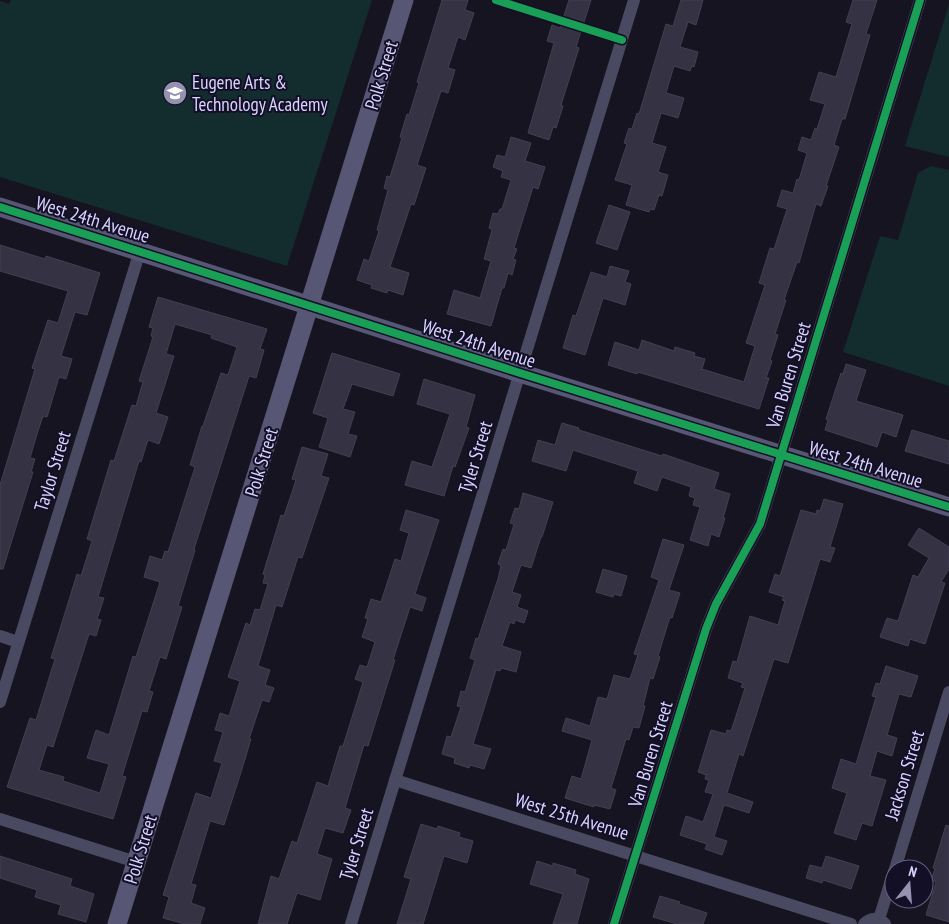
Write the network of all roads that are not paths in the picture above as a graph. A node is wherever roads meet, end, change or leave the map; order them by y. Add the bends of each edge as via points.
1 (404, 0) edge
2 (634, 0) edge
3 (920, 0) edge
4 (0, 207) edge
5 (140, 251) junction
6 (310, 306) junction
7 (520, 373) junction
8 (781, 454) junction
9 (949, 507) edge
10 (0, 636) edge
11 (18, 642) junction
12 (949, 692) edge
13 (0, 702) edge
14 (395, 780) junction
15 (0, 819) edge
16 (635, 855) junction
17 (897, 859) edge
18 (136, 862) junction
19 (885, 909) edge
20 (882, 922) edge
21 (117, 924) edge
22 (351, 924) edge
23 (614, 924) edge
24 (851, 924) edge
25 (864, 924) edge

1 - 6 street, Polk Street
2 - 7 street, Tyler Street
3 - 8 street, Van Buren Street
4 - 5 street, West 24th Avenue
5 - 6 street, West 24th Avenue
5 - 11 street, Taylor Street
6 - 7 street, West 24th Avenue
6 - 18 street, Polk Street
7 - 8 street, West 24th Avenue
7 - 14 street, Tyler Street
8 - 9 street, West 24th Avenue
8 - 16 street, Van Buren Street via 760,524 716,604 706,629
10 - 11 street
11 - 13 street, Taylor Street
12 - 17 street, Jackson Street
14 - 16 street, West 25th Avenue
14 - 22 street, Tyler Street
15 - 18 street
16 - 23 street, Van Buren Street
16 - 24 street, West 25th Avenue
18 - 21 street, Polk Street
19 - 20 street, Jackson Street
20 - 25 street via 871,919

